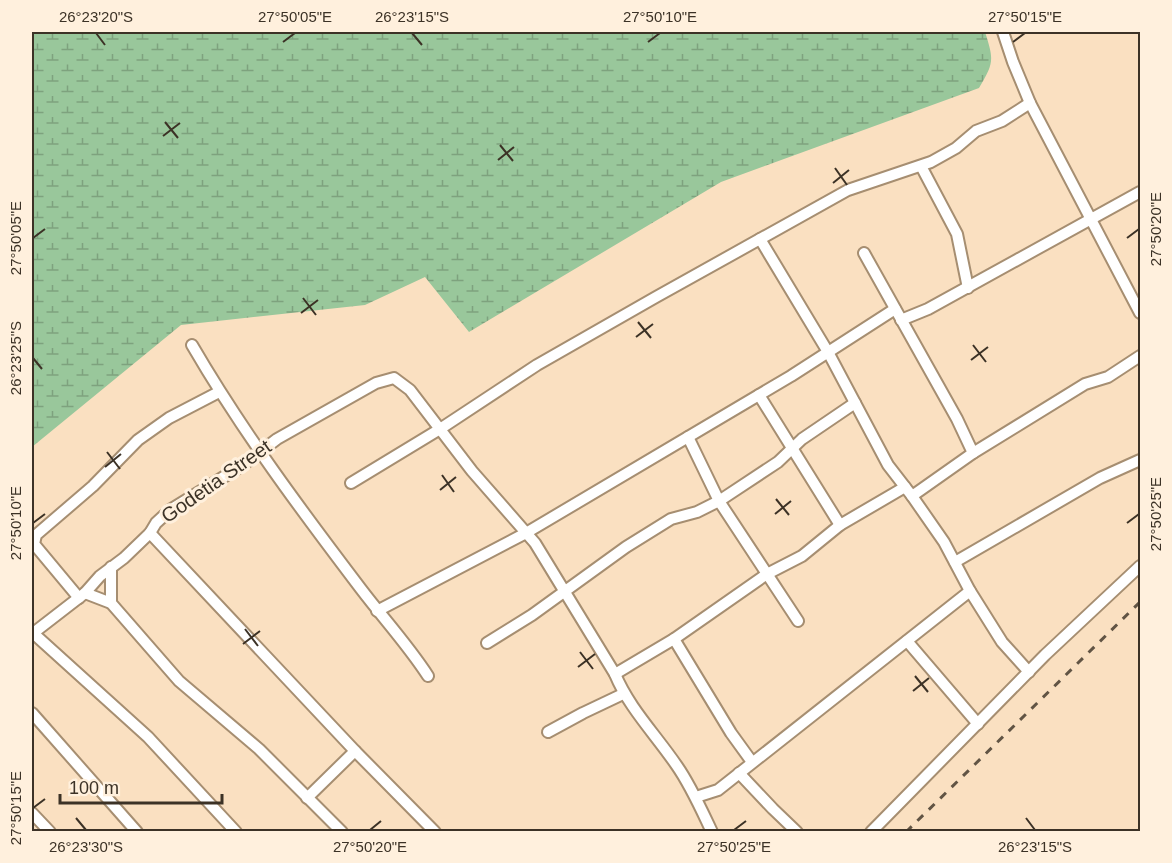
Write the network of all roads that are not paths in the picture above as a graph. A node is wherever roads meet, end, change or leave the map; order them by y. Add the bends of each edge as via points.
1 (1003, 32) edge
2 (1030, 103) junction
3 (921, 166) junction
4 (1140, 192) edge
5 (1090, 218) junction
6 (760, 239) junction
7 (864, 253) dead end
8 (968, 288) junction
9 (895, 309) junction
10 (1140, 313) edge
11 (901, 320) junction
12 (192, 345) dead end
13 (828, 352) junction
14 (1140, 356) edge
15 (219, 392) junction
16 (759, 395) junction
17 (855, 404) junction
18 (440, 429) junction
19 (688, 437) junction
20 (792, 449) junction
21 (260, 452) junction
22 (974, 453) junction
23 (1140, 459) edge
24 (351, 483) dead end
25 (909, 492) junction
26 (719, 501) junction
27 (840, 525) junction
28 (150, 533) junction
29 (526, 533) junction
30 (955, 562) junction
31 (1140, 566) edge
32 (111, 567) junction
33 (767, 574) junction
34 (565, 590) junction
35 (970, 591) junction
36 (82, 596) junction
37 (111, 603) junction
38 (377, 611) junction
39 (798, 621) dead end
40 (32, 634) edge
41 (674, 639) junction
42 (906, 641) junction
43 (487, 643) dead end
44 (1029, 672) junction
45 (615, 674) junction
46 (428, 676) dead end
47 (623, 694) junction
48 (32, 713) edge
49 (978, 724) junction
50 (548, 732) dead end
51 (355, 751) junction
52 (752, 762) junction
53 (739, 773) junction
54 (696, 797) junction
55 (307, 798) junction
56 (32, 813) edge
57 (50, 831) edge
58 (137, 831) edge
59 (236, 831) edge
60 (342, 831) edge
61 (435, 831) edge
62 (712, 831) edge
63 (797, 831) edge
64 (871, 831) edge

1 - 2 street
2 - 3 street
2 - 5 street
3 - 6 street via 848,190
3 - 8 street via 957,234
4 - 5 street
5 - 8 street
5 - 10 street
6 - 13 street
6 - 18 street via 537,365
7 - 9 street
8 - 11 street
9 - 11 street
9 - 13 street
11 - 22 street
12 - 15 street
13 - 16 street
13 - 17 street
14 - 22 street via 1108,377 1085,384
15 - 21 street
15 - 36 street via 138,440 36,535 34,544
16 - 19 street
16 - 20 street
17 - 20 street
17 - 25 street via 888,465
18 - 21 street, Godetia Street via 410,390 394,378 376,383
18 - 24 street
18 - 29 street
19 - 26 street
19 - 29 street
20 - 26 street
20 - 27 street
21 - 28 street, Godetia Street via 170,510
21 - 38 street
22 - 25 street
23 - 30 street
25 - 27 street
25 - 30 street
26 - 33 street
26 - 34 street via 671,519
27 - 33 street via 802,556
28 - 32 street, Godetia Street
28 - 51 street
29 - 34 street
29 - 38 street
30 - 35 street
31 - 44 street
32 - 36 street, Godetia Street
32 - 37 street
33 - 39 street
33 - 41 street
34 - 43 street
34 - 45 street
35 - 42 street
35 - 44 street via 1002,642
36 - 37 street
36 - 40 street, Godetia Street
37 - 55 street via 178,681 259,749
38 - 46 street
40 - 59 street via 148,737
41 - 45 street
41 - 52 street
42 - 49 street
42 - 52 street
44 - 49 street
45 - 47 street
47 - 50 street
47 - 54 street
48 - 58 street
49 - 64 street
51 - 55 street
51 - 61 street
52 - 53 street
53 - 54 street via 718,790
53 - 63 street
54 - 62 street
55 - 60 street
56 - 57 street

